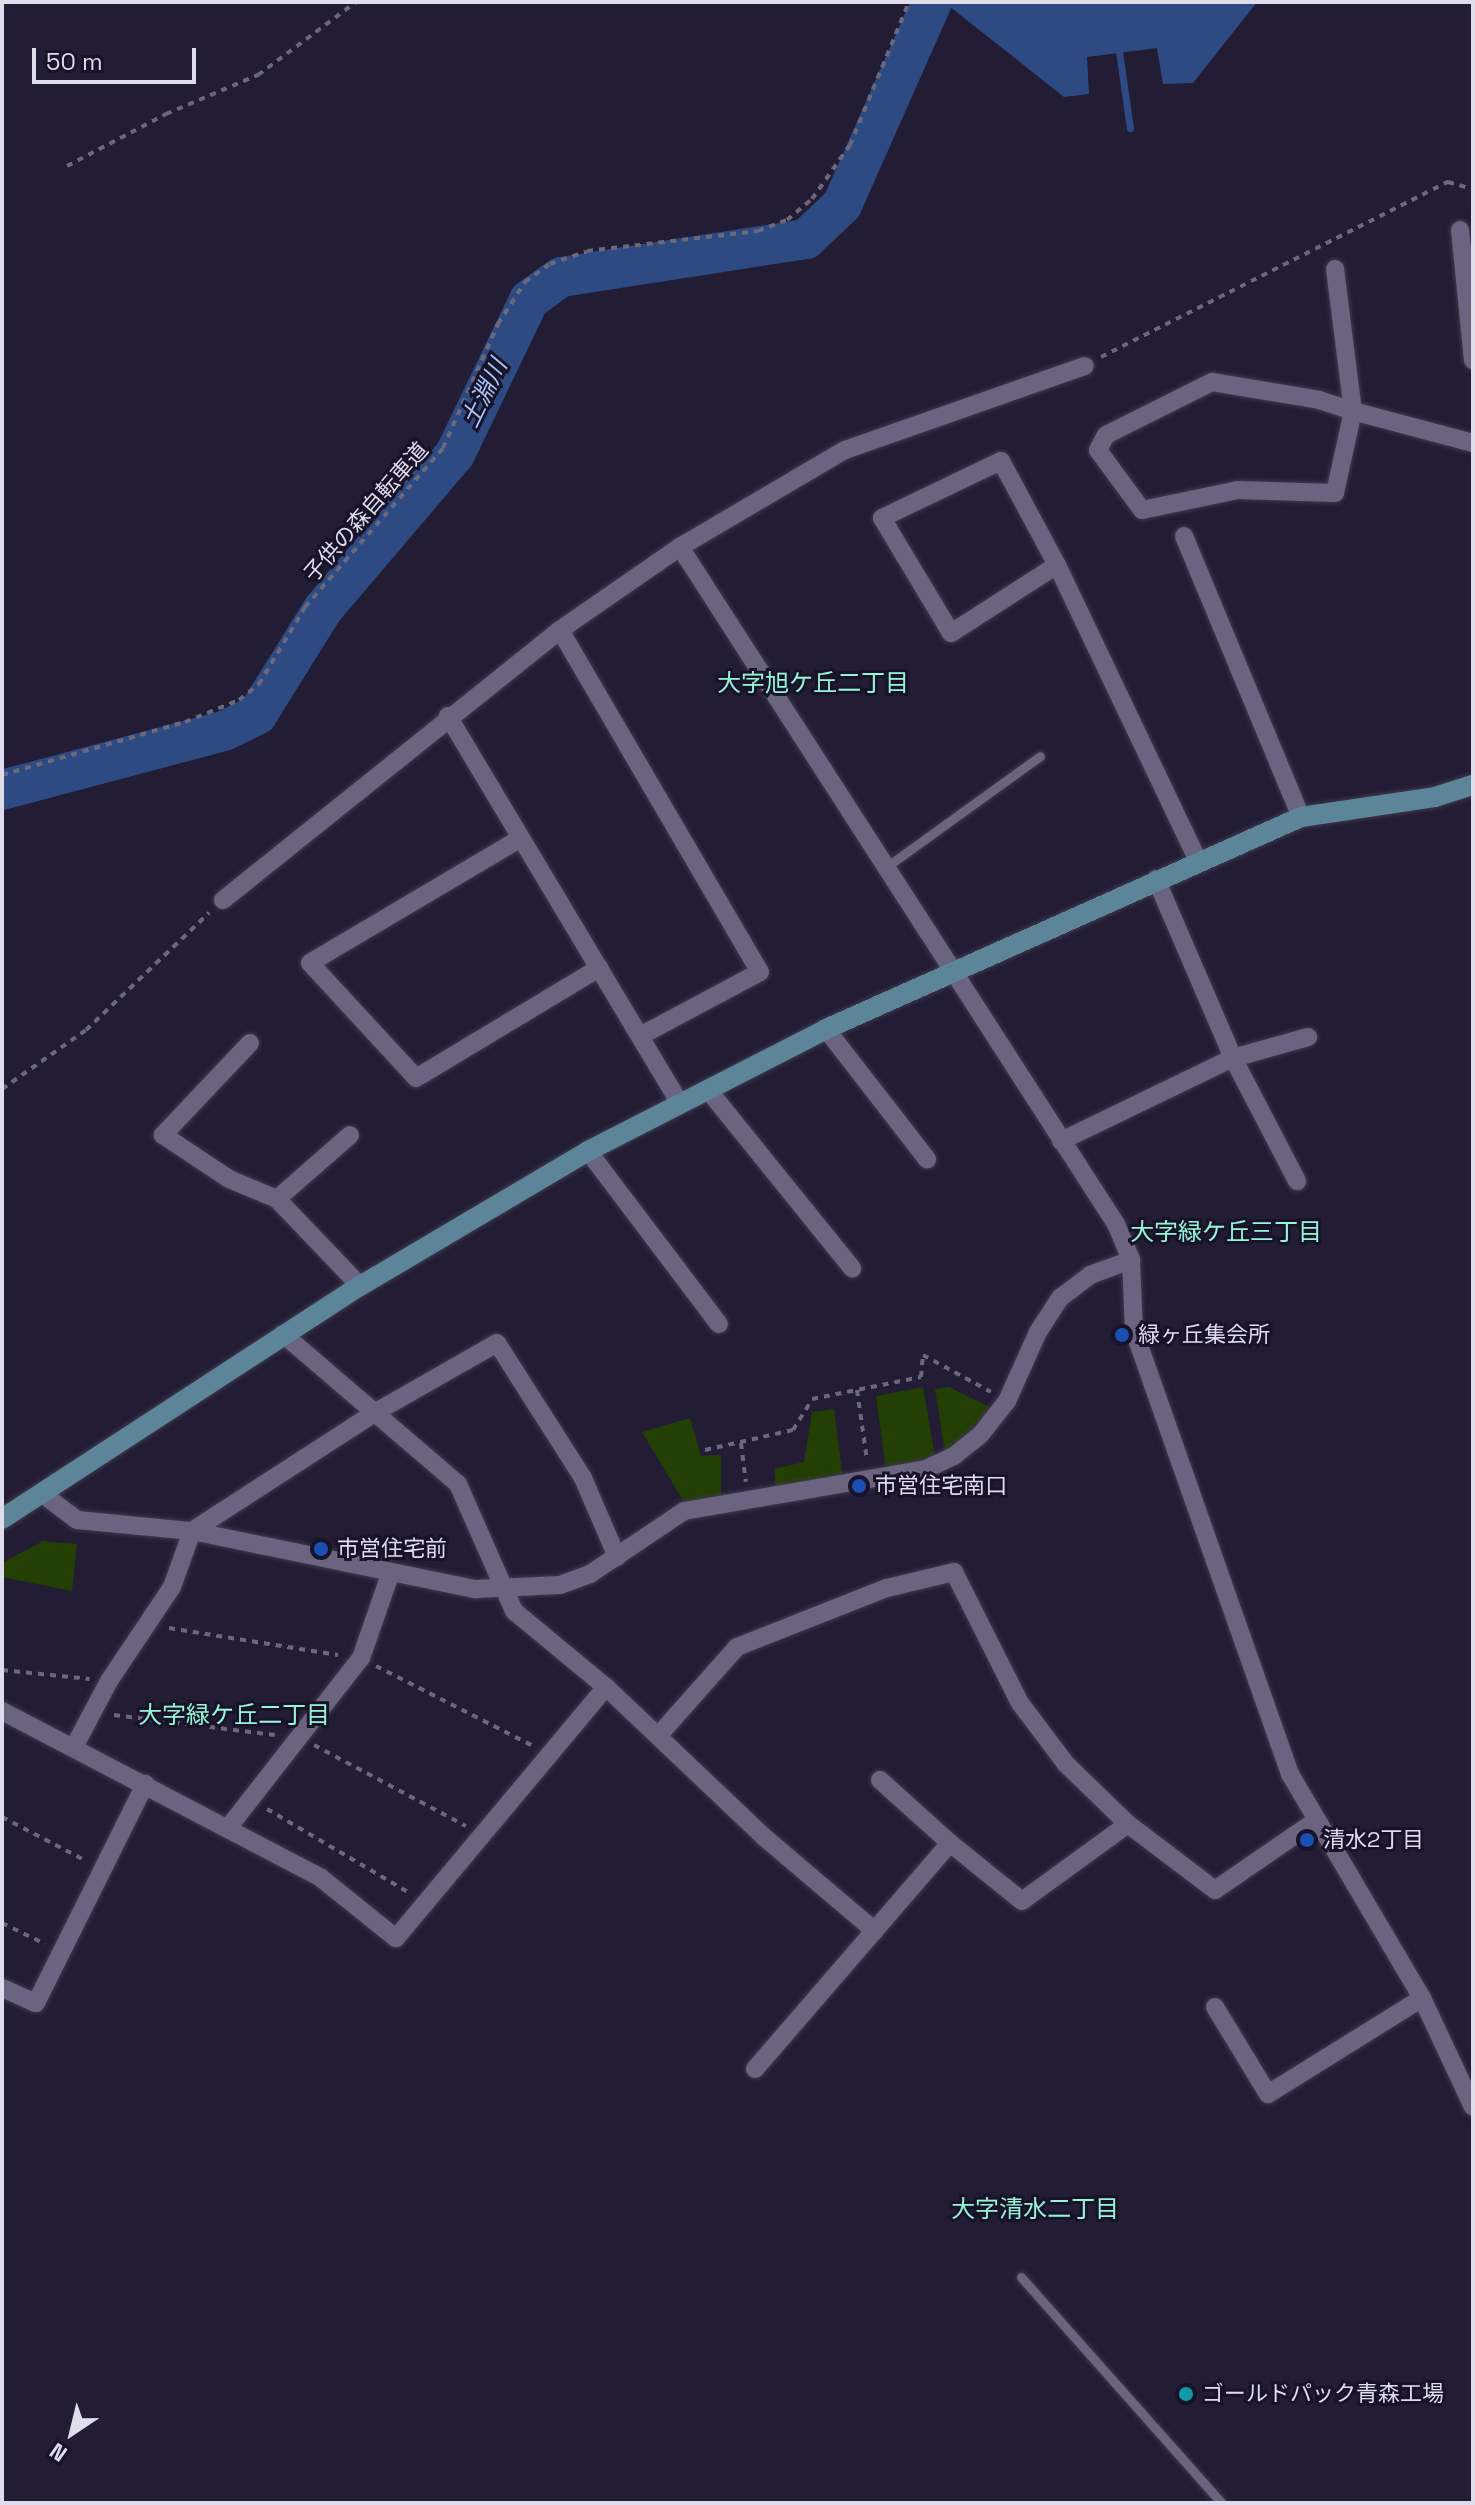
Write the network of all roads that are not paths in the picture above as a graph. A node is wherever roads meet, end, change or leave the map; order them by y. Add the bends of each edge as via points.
1 (1460, 230) dead end
2 (1335, 269) dead end
3 (1473, 360) edge
4 (1085, 366) road end
5 (1353, 411) junction
6 (1473, 443) edge
7 (1184, 536) dead end
8 (680, 547) junction
9 (1057, 565) junction
10 (560, 630) junction
11 (448, 716) junction
12 (1040, 756) dead end
13 (1473, 785) edge
14 (1301, 817) junction
15 (521, 838) junction
16 (1198, 860) junction
17 (889, 865) junction
18 (1156, 879) junction
19 (223, 900) road end
20 (599, 968) junction
21 (955, 971) junction
22 (826, 1029) junction
23 (640, 1036) junction
24 (1308, 1037) dead end
25 (250, 1043) dead end
26 (1233, 1058) junction
27 (709, 1091) junction
28 (680, 1103) junction
29 (350, 1135) dead end
30 (1061, 1141) junction
31 (588, 1151) junction
32 (927, 1159) dead end
33 (1297, 1181) dead end
34 (277, 1199) junction
35 (1131, 1260) junction
36 (852, 1268) dead end
37 (360, 1286) junction
38 (719, 1324) dead end
39 (283, 1334) junction
40 (376, 1412) junction
41 (44, 1495) junction
42 (2, 1519) edge
43 (192, 1531) junction
44 (617, 1557) junction
45 (391, 1572) junction
46 (507, 1591) junction
47 (606, 1687) junction
48 (2, 1711) edge
49 (658, 1736) junction
50 (74, 1747) junction
51 (880, 1780) dead end
52 (145, 1784) junction
53 (1314, 1822) junction
54 (1128, 1824) junction
55 (228, 1828) junction
56 (950, 1843) junction
57 (875, 1931) junction
58 (2, 1988) edge
59 (1422, 1998) junction
60 (1215, 2007) dead end
61 (755, 2069) dead end
62 (1473, 2107) edge
63 (1021, 2277) dead end
64 (1222, 2503) edge

1 - 3 street
2 - 5 street
4 - 8 street via 845,450
5 - 5 street via 1212,382 1106,435 1098,450 1142,510 1238,490 1335,493
5 - 6 street
7 - 14 street
8 - 10 street
8 - 17 street
9 - 9 street via 951,633 882,518 1001,461
9 - 16 street
10 - 11 street
10 - 23 street via 760,972
11 - 15 street
11 - 19 street
12 - 17 lane
13 - 14 street via 1435,797
14 - 16 street
15 - 20 street
15 - 20 street via 310,963 416,1078
16 - 18 street
17 - 21 street
18 - 21 street
18 - 26 street
20 - 23 street
21 - 22 street
21 - 30 street
22 - 27 street
22 - 32 street
23 - 28 street
24 - 26 street
25 - 34 street via 163,1135 229,1179
26 - 30 street
26 - 33 street
27 - 28 street
27 - 36 street
28 - 31 street
29 - 34 street
30 - 35 street via 1116,1224
31 - 37 street
31 - 38 street
34 - 37 street
35 - 44 street via 1090,1275 1060,1298 1038,1332 1007,1401 981,1434 954,1456 926,1469 684,1511
35 - 53 street via 1134,1331 1290,1774
37 - 39 street
39 - 40 street
39 - 41 street
40 - 43 street
40 - 44 street via 497,1343 583,1478
40 - 46 street via 458,1484
41 - 42 street
41 - 43 street via 77,1520
43 - 45 street
43 - 50 street via 151,1625 109,1681
44 - 46 street via 560,1585
45 - 46 street
45 - 55 street via 361,1658
46 - 47 street via 514,1611
47 - 49 street
47 - 55 street via 396,1938 321,1878
48 - 50 street
49 - 54 street via 737,1647 887,1588 954,1572 1020,1703 1066,1764
49 - 57 street via 764,1837
50 - 52 street
51 - 56 street
52 - 55 street
52 - 58 street via 36,2003
53 - 54 street via 1215,1890
53 - 59 street
54 - 56 street via 1022,1901
56 - 57 street
57 - 61 street
59 - 60 street via 1268,2094
59 - 62 street
63 - 64 lane

